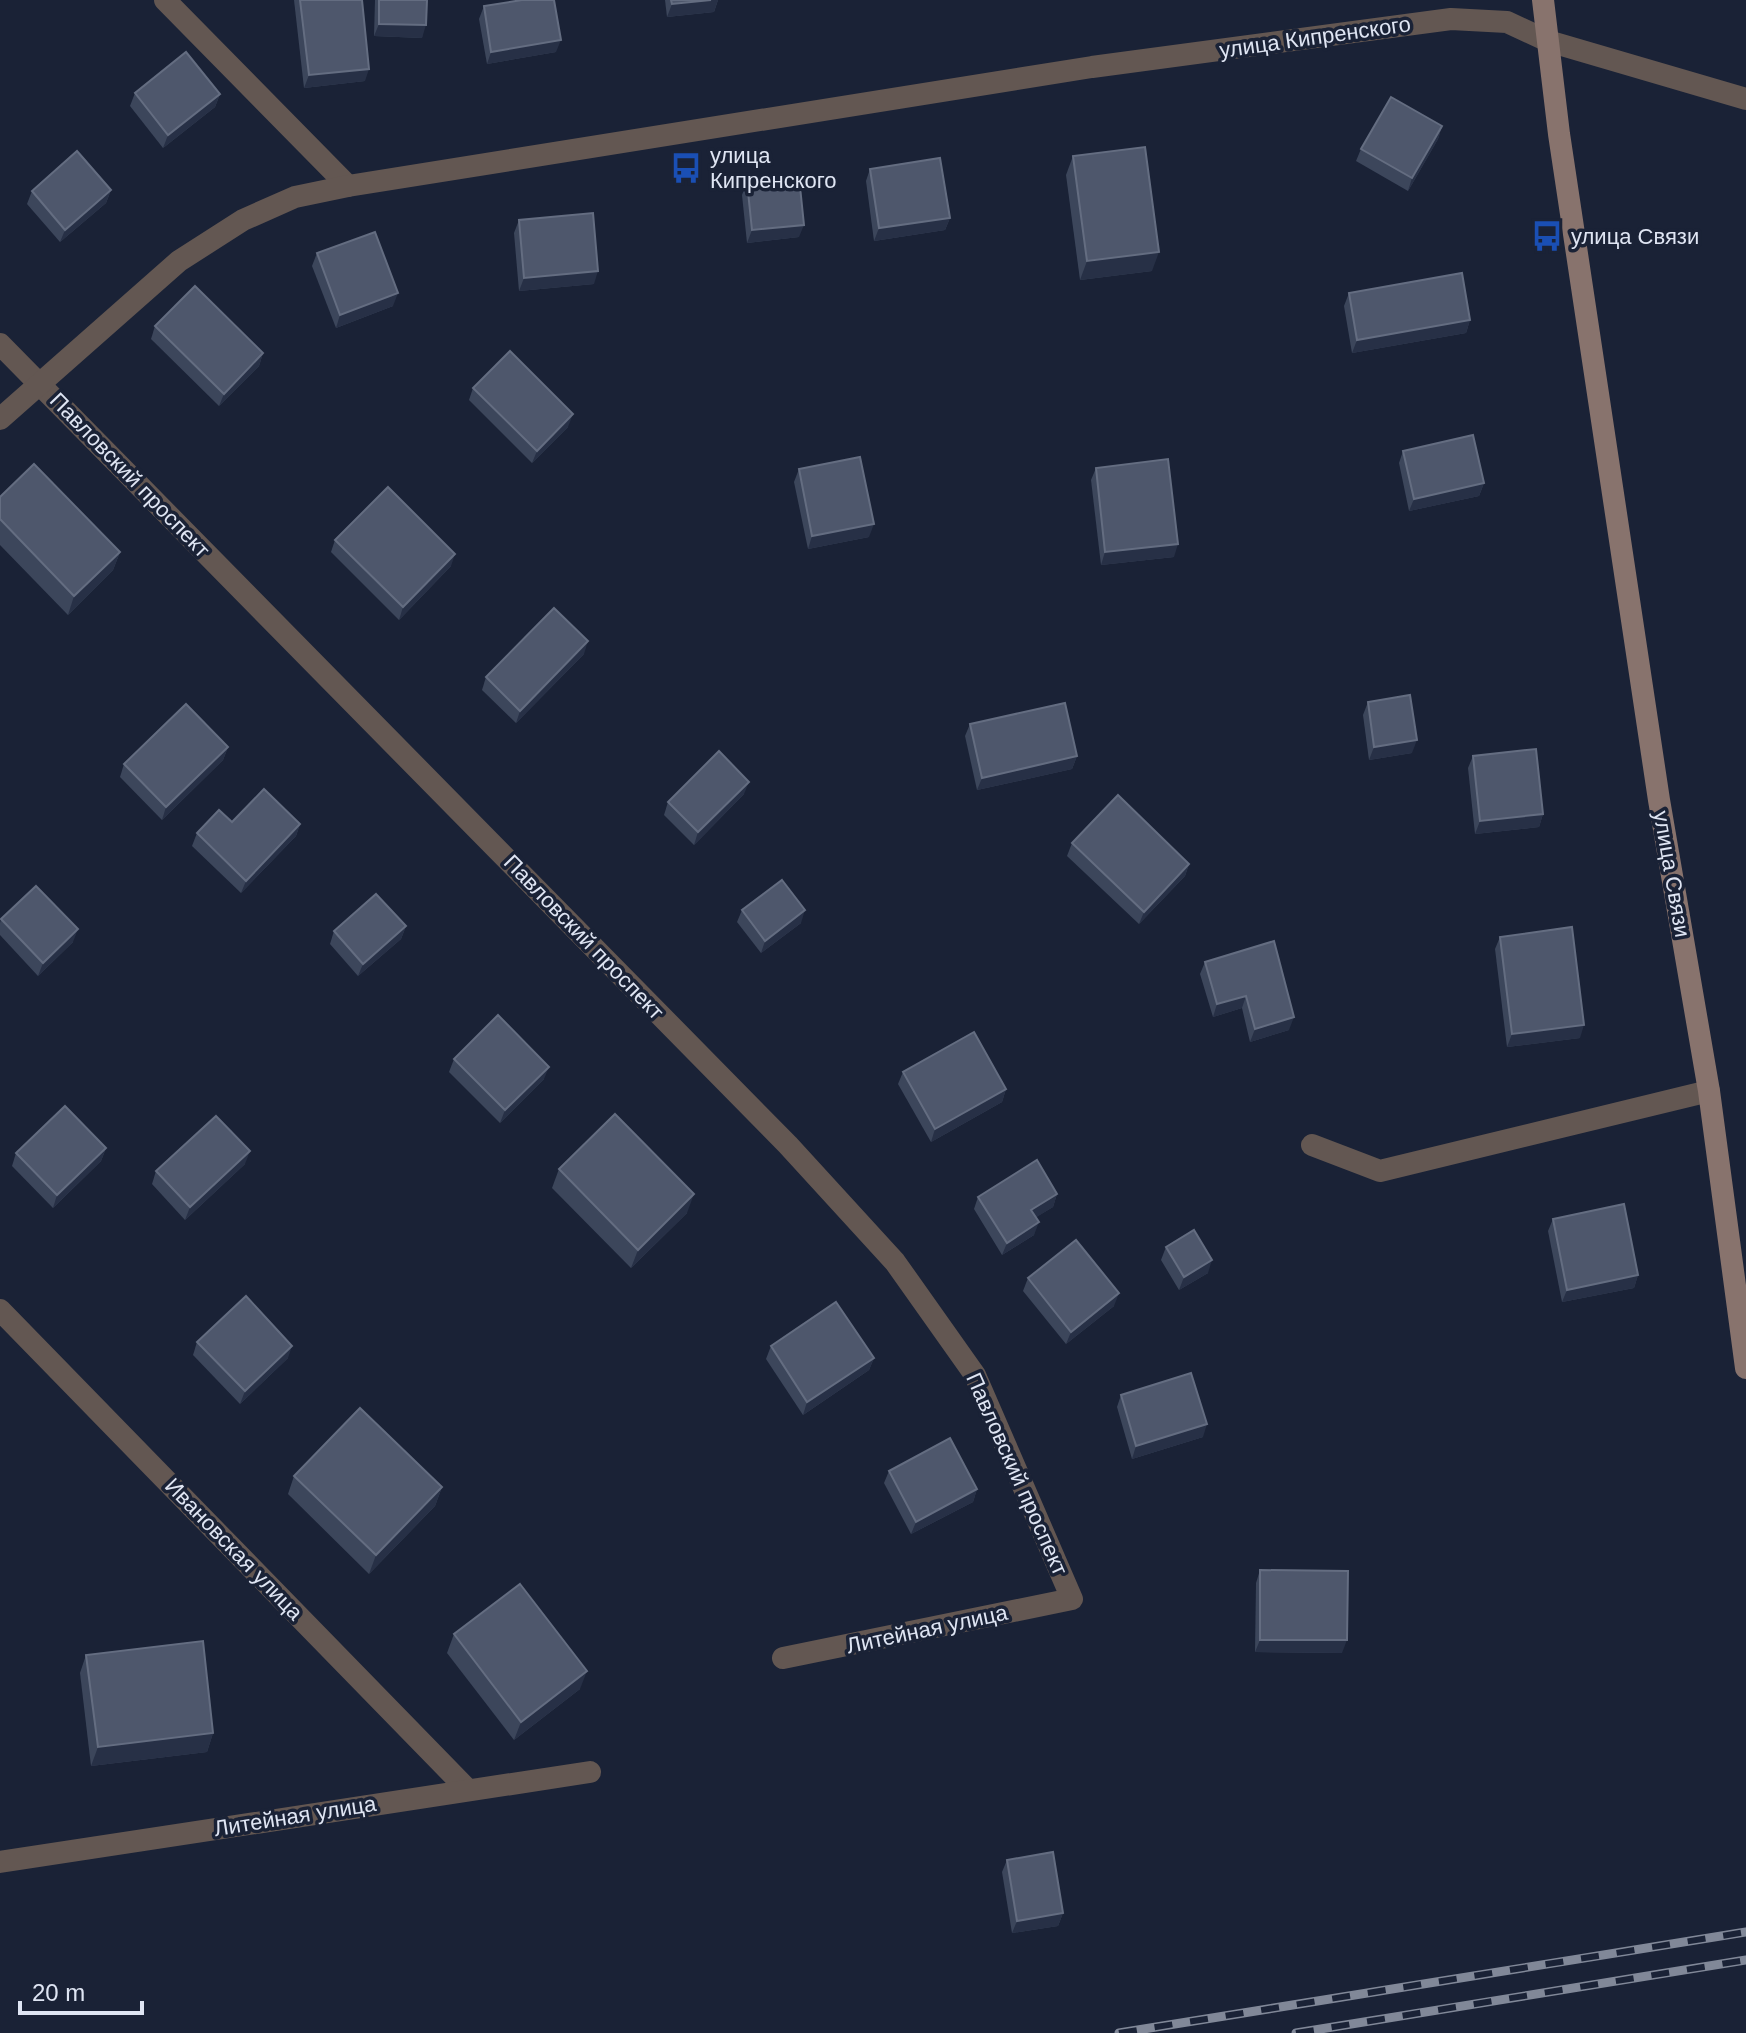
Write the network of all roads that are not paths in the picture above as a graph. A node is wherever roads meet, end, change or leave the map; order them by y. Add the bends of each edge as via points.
1 (165, 0) edge
2 (1543, 0) edge
3 (1548, 41) junction
4 (1746, 99) edge
5 (348, 186) junction
6 (0, 344) edge
7 (39, 383) junction
8 (0, 419) edge
9 (1709, 1091) junction
10 (1312, 1145) dead end
11 (0, 1310) edge
12 (1746, 1368) edge
13 (1072, 1599) joint
14 (783, 1658) dead end
15 (590, 1772) dead end
16 (467, 1789) junction
17 (0, 1862) edge

1 - 5 street
2 - 3 main road, улица Связи
3 - 4 street, улица Кипренского
3 - 5 street, улица Кипренского via 1507,22 1451,19 1092,67
3 - 9 main road, улица Связи via 1659,800
5 - 7 street, улица Кипренского via 295,197 205,244
6 - 7 street, Павловский проспект
7 - 8 street, улица Кипренского
7 - 13 street, Павловский проспект via 788,1145 895,1262 975,1375
9 - 10 street via 1380,1171
9 - 12 main road, улица Связи
11 - 16 street, Ивановская улица
13 - 14 street, Литейная улица
15 - 16 street, Литейная улица
16 - 17 street, Литейная улица

